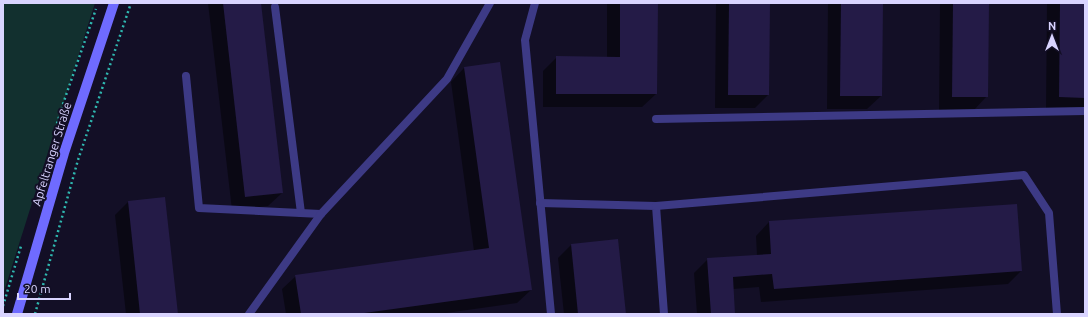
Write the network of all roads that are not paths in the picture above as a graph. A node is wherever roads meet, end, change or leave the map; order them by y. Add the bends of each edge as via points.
1 (114, 3) edge
2 (490, 3) edge
3 (535, 3) edge
4 (275, 7) dead end
5 (186, 76) dead end
6 (1085, 111) edge
7 (656, 119) dead end
8 (540, 203) junction
9 (656, 206) junction
10 (301, 213) junction
11 (321, 214) junction
12 (17, 314) edge
13 (249, 314) edge
14 (551, 314) edge
15 (664, 314) edge
16 (1057, 314) edge

1 - 12 street, Apfeltranger Straße via 64,153
2 - 11 lane via 447,79
3 - 8 lane via 525,40
4 - 10 lane
5 - 10 lane via 199,208
6 - 7 lane
8 - 9 lane
8 - 14 lane
9 - 15 lane
9 - 16 lane via 1024,175 1049,213
10 - 11 lane
11 - 13 lane

